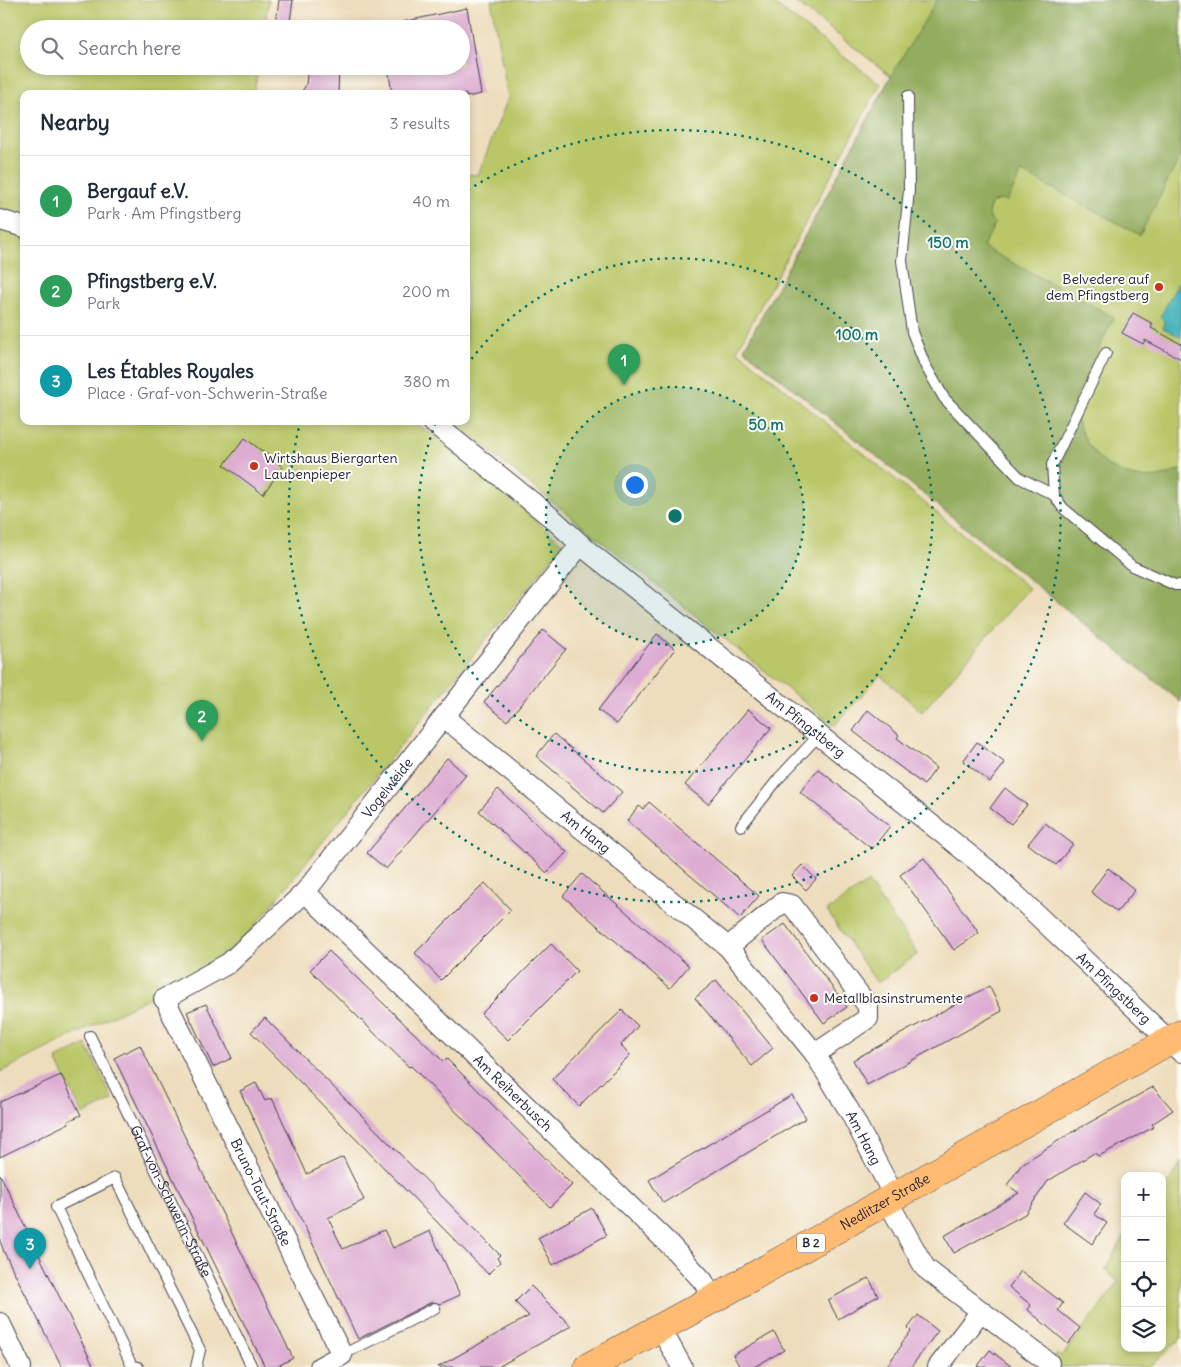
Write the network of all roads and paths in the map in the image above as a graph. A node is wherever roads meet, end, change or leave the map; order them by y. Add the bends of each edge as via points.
1 (908, 96) dead end
2 (0, 220) edge
3 (20, 227) edge
4 (1106, 353) dead end
5 (436, 425) edge
6 (1054, 495) junction
7 (580, 545) junction
8 (1181, 585) edge
9 (445, 718) junction
10 (818, 735) junction
11 (741, 826) dead end
12 (305, 892) junction
13 (728, 947) junction
14 (166, 1004) joint
15 (90, 1036) dead end
16 (1177, 1042) edge
17 (815, 1054) junction
18 (890, 1198) junction
19 (712, 1299) junction
20 (435, 1308) dead end
21 (980, 1311) junction
22 (0, 1323) edge
23 (660, 1327) junction
24 (342, 1355) junction
25 (1049, 1363) dead end
26 (22, 1367) edge
27 (138, 1367) edge
28 (196, 1367) edge
29 (252, 1367) edge
30 (320, 1367) edge
31 (588, 1367) edge
32 (682, 1367) edge
33 (938, 1367) edge

1 - 6 lane via 910,190 902,261 912,332 925,365 944,398 1020,478
2 - 3 street
4 - 6 lane via 1052,465
5 - 7 street, Am Pfingstberg via 552,518
6 - 8 lane via 1063,508 1132,566
7 - 9 street, Vogelweide
7 - 10 street, Am Pfingstberg
9 - 12 street, Vogelweide
9 - 13 street, Am Hang
10 - 11 lane
10 - 16 street, Am Pfingstberg via 997,877
12 - 14 street, Vogelweide via 229,963
12 - 19 street, Am Reiherbusch via 671,1246 704,1281
13 - 17 street, Am Hang
13 - 17 street via 782,903 792,905 868,1006 868,1018
14 - 24 street, Bruno-Taut-Straße
15 - 29 lane, Graf-von-Schwerin-Straße
16 - 18 main road, Nedlitzer Straße / B 2
17 - 18 street, Am Hang via 850,1112
18 - 19 main road, Nedlitzer Straße / B 2
18 - 21 street, Am Hang via 925,1268
19 - 23 main road, Nedlitzer Straße / B 2
20 - 24 lane
21 - 25 street, Am Hang
21 - 33 street
22 - 26 street
23 - 31 main road, Nedlitzer Straße / B 2
23 - 32 street
24 - 30 street
27 - 28 lane via 132,1366 56,1207 115,1178 200,1350

